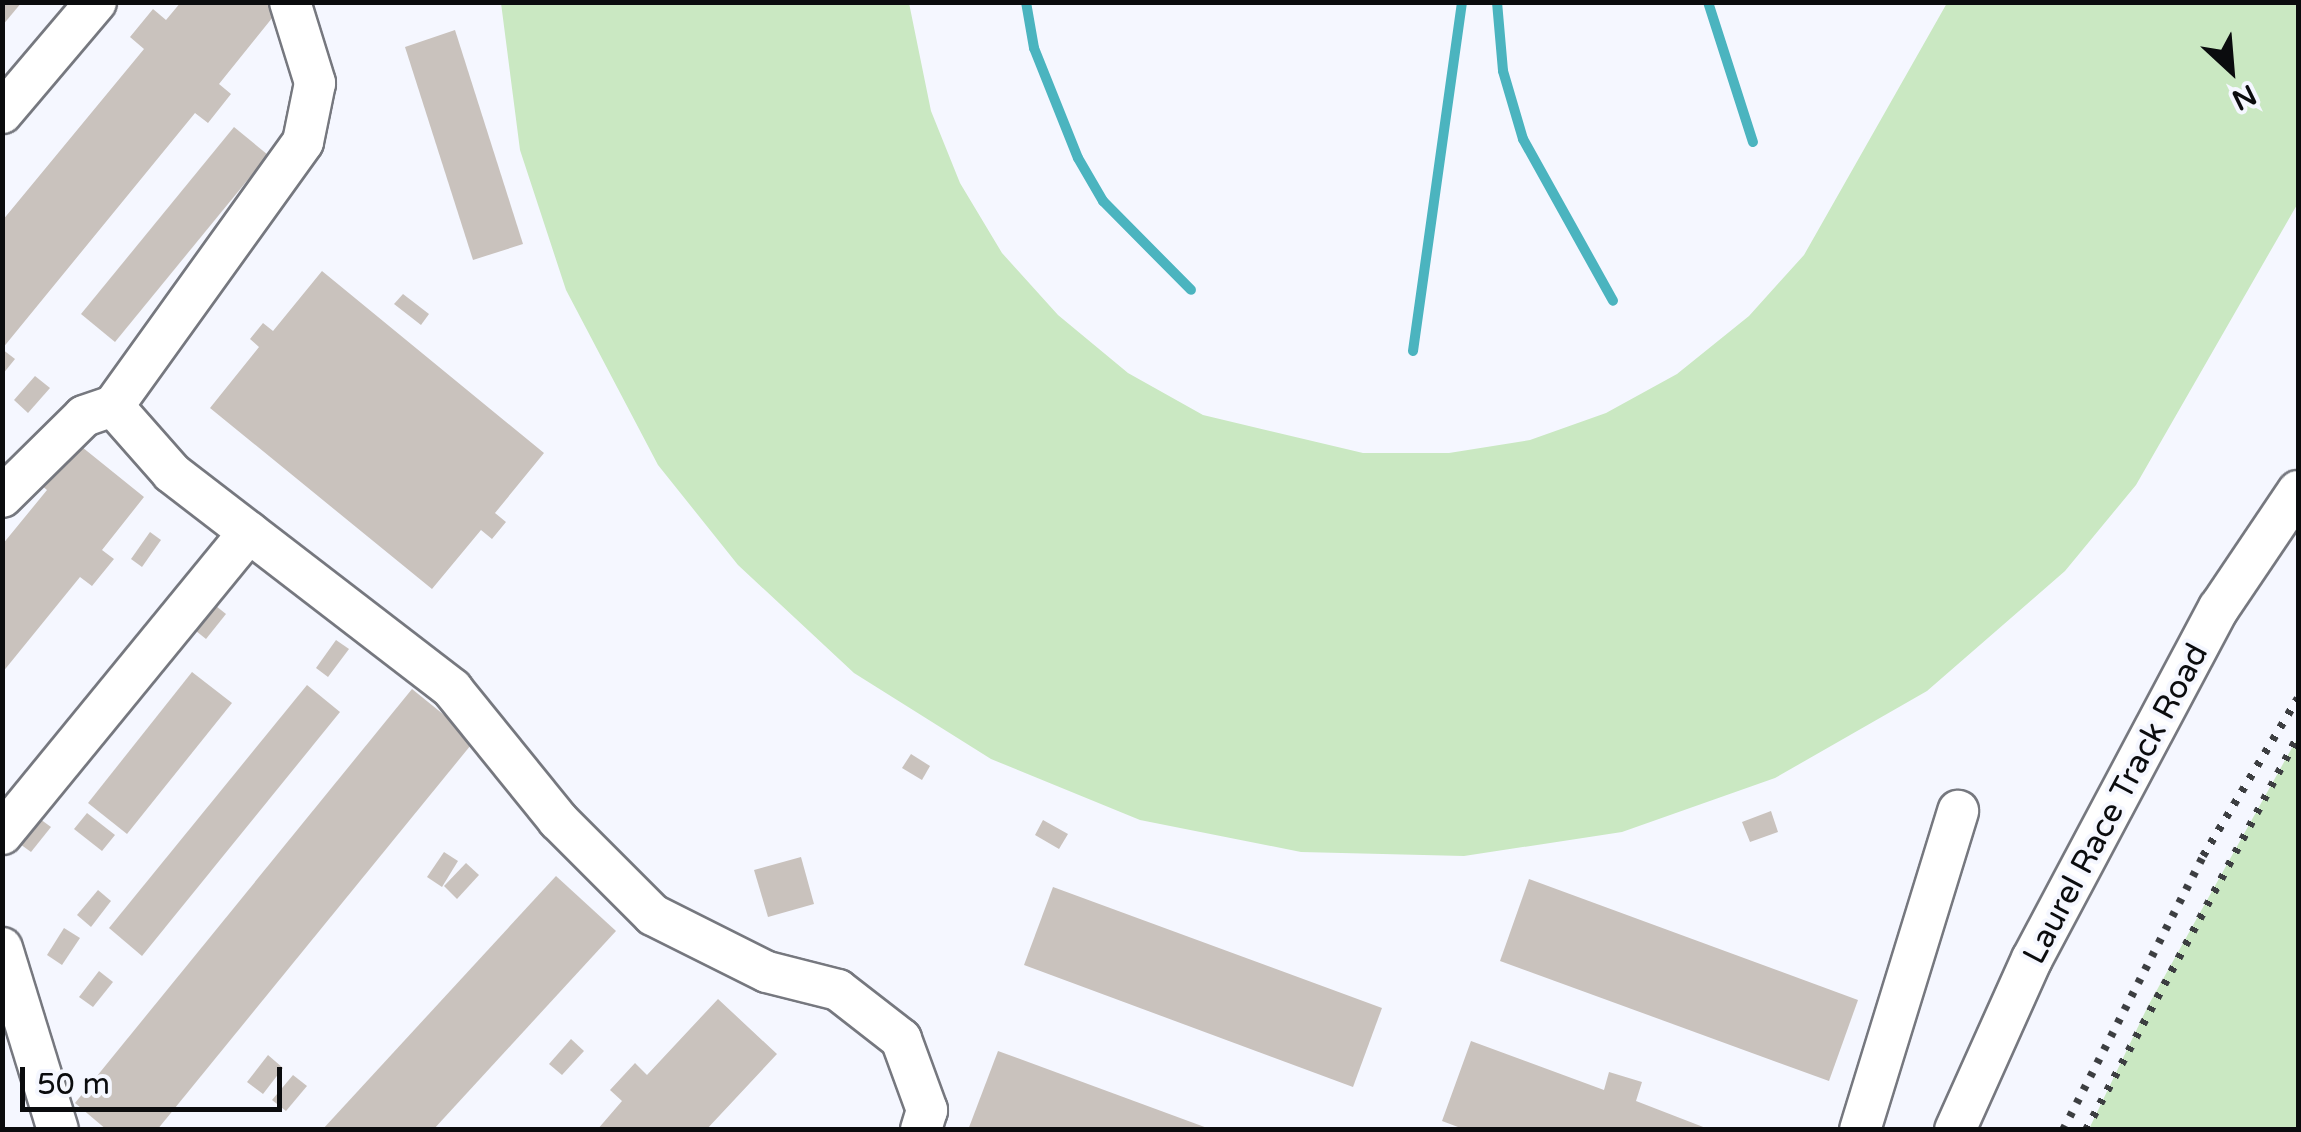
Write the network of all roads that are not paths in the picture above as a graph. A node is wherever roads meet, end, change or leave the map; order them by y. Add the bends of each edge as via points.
1 (96, 2) edge
2 (290, 2) edge
3 (2, 113) edge
4 (113, 406) junction
5 (2298, 490) edge
6 (2, 496) edge
7 (249, 532) junction
8 (1958, 810) dead end
9 (2, 834) edge
10 (2, 948) edge
11 (58, 1130) edge
12 (921, 1130) edge
13 (1860, 1130) edge
14 (1955, 1130) edge

1 - 3 street
2 - 4 street via 316,83 302,142
4 - 6 street via 84,416
4 - 7 street via 172,473
5 - 14 street, Laurel Race Track Road via 2219,608 2032,959
7 - 9 street
7 - 12 street via 452,688 558,820 653,915 768,972 838,990 901,1039 927,1110
8 - 13 street
10 - 11 street

